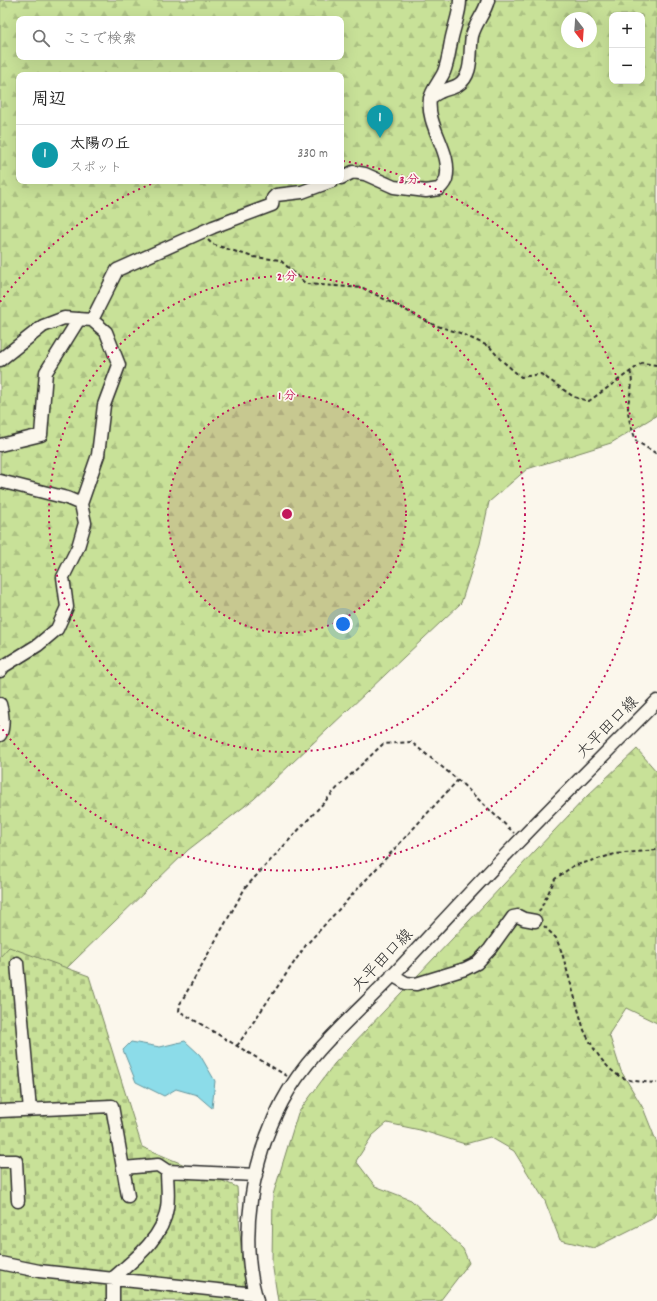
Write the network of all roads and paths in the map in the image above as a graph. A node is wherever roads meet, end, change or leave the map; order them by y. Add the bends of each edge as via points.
1 (460, 0) edge
2 (488, 0) edge
3 (430, 98) junction
4 (344, 176) edge
5 (324, 184) edge
6 (200, 233) junction
7 (78, 319) dead end
8 (92, 320) junction
9 (0, 360) edge
10 (657, 365) edge
11 (630, 371) junction
12 (0, 444) edge
13 (657, 454) edge
14 (0, 482) edge
15 (80, 504) junction
16 (0, 671) edge
17 (657, 701) edge
18 (0, 704) edge
19 (0, 735) edge
20 (458, 780) junction
21 (520, 839) junction
22 (657, 850) edge
23 (535, 921) junction
24 (17, 964) dead end
25 (392, 975) junction
26 (237, 1046) junction
27 (294, 1081) junction
28 (657, 1083) edge
29 (30, 1110) junction
30 (0, 1111) edge
31 (0, 1161) edge
32 (123, 1168) junction
33 (167, 1171) junction
34 (256, 1175) junction
35 (128, 1196) dead end
36 (18, 1201) dead end
37 (0, 1263) edge
38 (113, 1278) junction
39 (256, 1298) edge
40 (113, 1301) edge

1 - 3 street via 448,60
2 - 3 street via 476,23 466,76 458,85
3 - 4 street via 434,128 448,167 446,180 439,189 426,191 394,187 365,174 353,172
5 - 6 street via 302,192 276,195 272,205
6 - 8 street via 117,270
6 - 11 path via 212,244 253,257 280,260 306,284 363,288 434,324 490,347 521,377 541,374 574,397 589,401
7 - 12 street via 46,372 41,436
8 - 9 street via 64,318 43,326
8 - 15 street via 106,332 119,365 104,405 98,455
10 - 11 path via 642,363
11 - 13 path via 633,380 628,409 636,441
14 - 15 street via 67,498
15 - 16 street via 85,523 78,547 63,577 68,607 57,629
17 - 21 street, 大平田口線
18 - 19 street
20 - 21 path
20 - 26 path via 306,945
20 - 26 path via 411,742 382,744 341,784 245,888 180,1004 179,1011
21 - 25 street, 大平田口線
22 - 23 path via 615,854 573,866 555,879
23 - 25 street via 513,917 490,949 477,962 465,969 416,984 406,983
23 - 28 path via 556,938 584,1030 608,1069 625,1079
24 - 29 street
25 - 27 street, 大平田口線
26 - 27 path
27 - 34 street, 大平田口線 via 271,1126
29 - 30 street
29 - 32 street via 112,1106
31 - 36 street via 16,1161
32 - 33 street via 158,1165
32 - 35 street
33 - 34 street
33 - 38 street via 167,1208 162,1226 134,1260
34 - 39 street, 大平田口線 via 249,1220 249,1252
37 - 38 street via 39,1271
38 - 39 street
38 - 40 street

